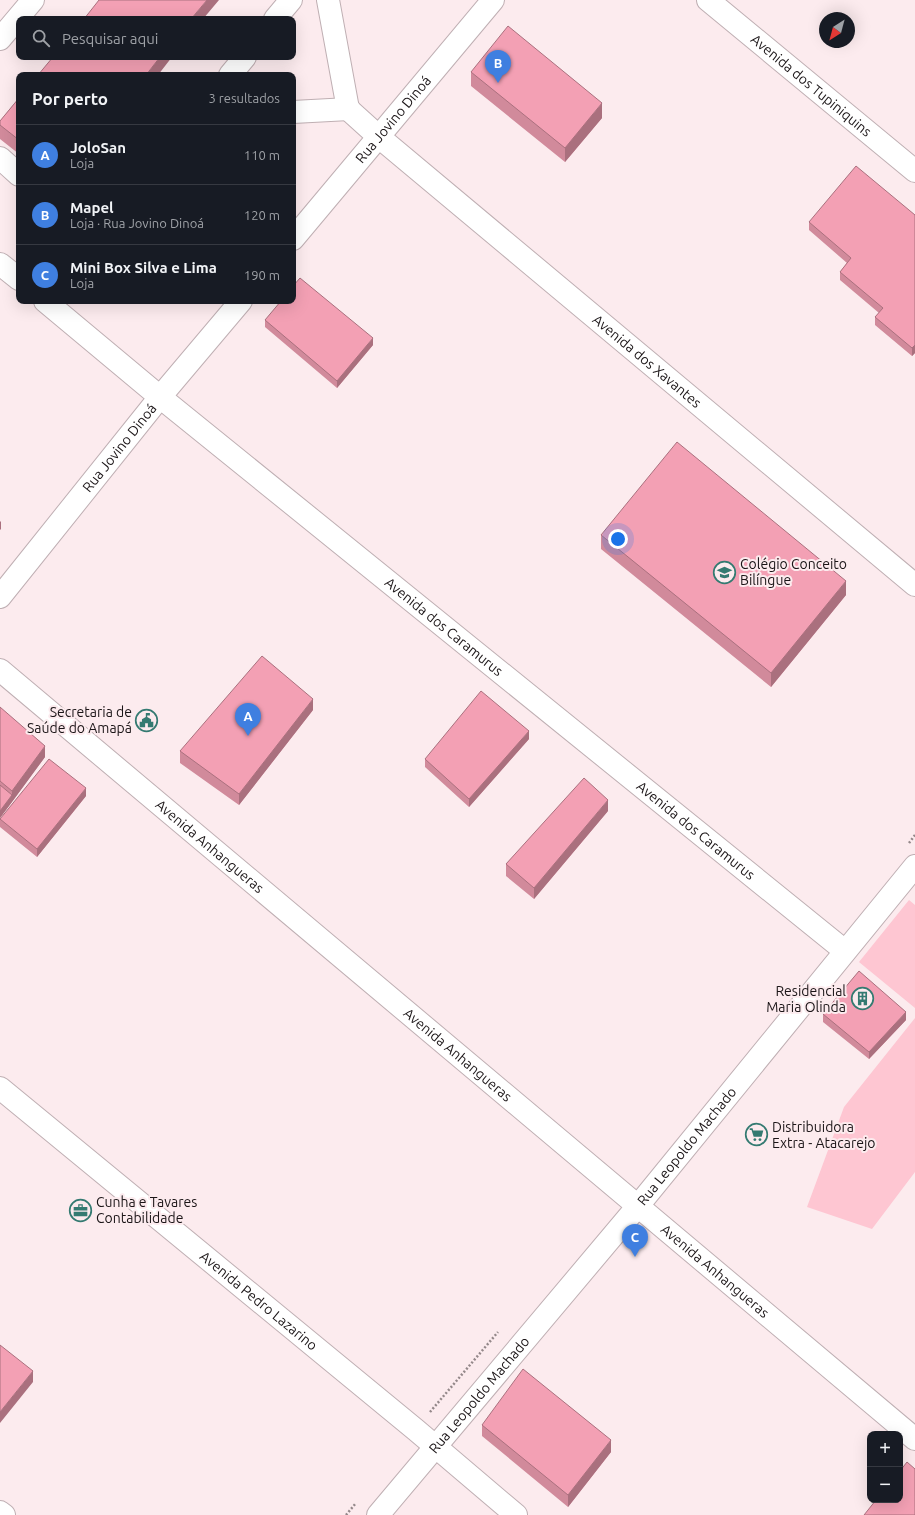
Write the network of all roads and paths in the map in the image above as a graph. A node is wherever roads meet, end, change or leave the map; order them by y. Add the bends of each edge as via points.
1 (18, 0) edge
2 (32, 0) edge
3 (291, 0) edge
4 (328, 0) edge
5 (493, 0) edge
6 (708, 0) edge
7 (19, 16) edge
8 (278, 16) edge
9 (16, 20) edge
10 (0, 39) edge
11 (242, 60) edge
12 (232, 72) edge
13 (349, 109) junction
14 (296, 112) edge
15 (379, 136) junction
16 (0, 158) edge
17 (915, 171) edge
18 (16, 172) edge
19 (296, 235) edge
20 (0, 264) edge
21 (16, 277) edge
22 (49, 304) edge
23 (238, 304) edge
24 (160, 397) junction
25 (915, 585) edge
26 (0, 596) edge
27 (0, 670) edge
28 (915, 866) edge
29 (845, 951) junction
30 (0, 1088) edge
31 (637, 1207) junction
32 (915, 1439) edge
33 (435, 1446) junction
34 (0, 1512) edge
35 (4, 1515) edge
36 (378, 1515) edge
37 (516, 1515) edge

1 - 2 street
2 - 7 street
3 - 8 street
4 - 13 street
5 - 15 street, Rua Jovino Dinoá
6 - 17 street, Avenida dos Tupiniquins
9 - 10 street
11 - 12 street
13 - 14 street
13 - 15 street, Avenida dos Xavantes
15 - 19 street, Rua Jovino Dinoá
15 - 25 street, Avenida dos Xavantes
16 - 18 street
20 - 21 street
22 - 24 street, Avenida dos Caramurus
23 - 24 street, Rua Jovino Dinoá
24 - 26 street, Rua Jovino Dinoá
24 - 29 street, Avenida dos Caramurus
27 - 31 street, Avenida Anhangueras
28 - 29 street, Rua Leopoldo Machado
29 - 31 street, Rua Leopoldo Machado
30 - 33 street, Avenida Pedro Lazarino
31 - 32 street, Avenida Anhangueras
31 - 33 street, Rua Leopoldo Machado
33 - 36 street, Rua Leopoldo Machado
33 - 37 street, Avenida Pedro Lazarino
34 - 35 street

